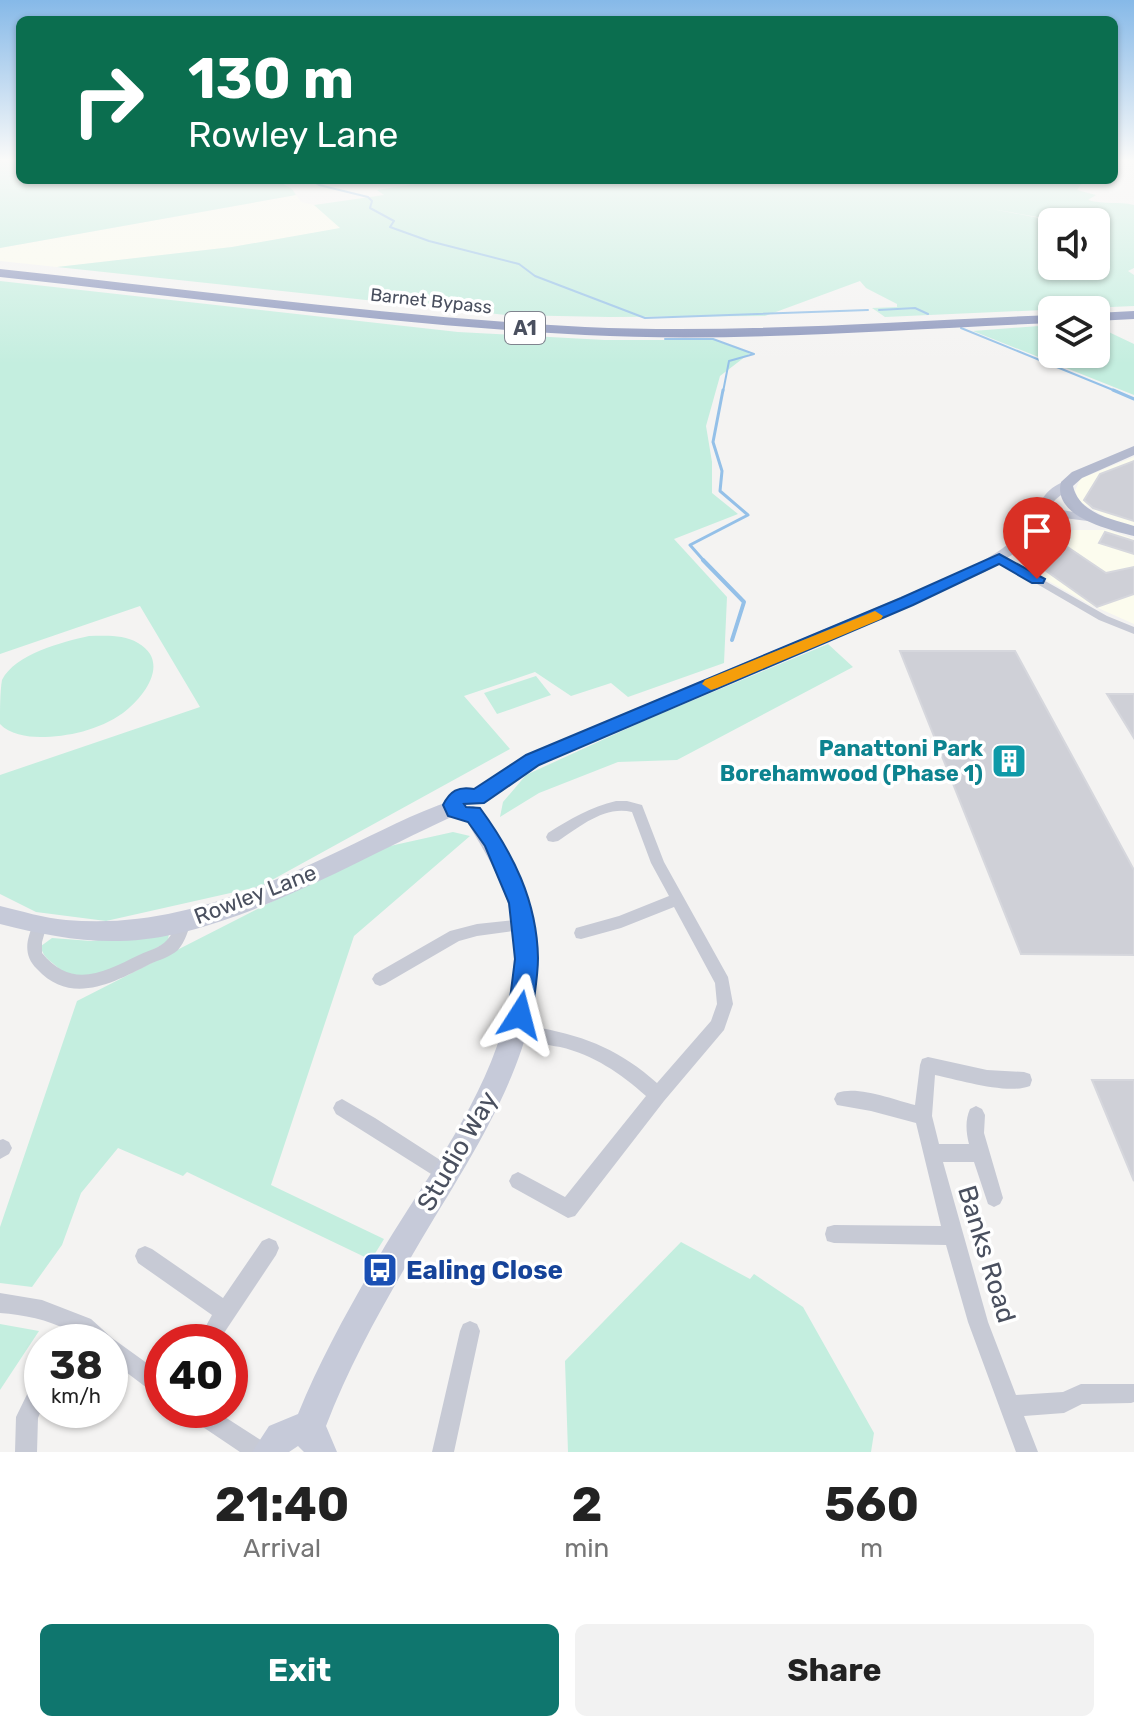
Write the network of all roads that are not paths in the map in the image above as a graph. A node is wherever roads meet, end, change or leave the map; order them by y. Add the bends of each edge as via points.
1 (0, 270) edge
2 (1134, 309) edge
3 (1110, 310) edge
4 (1038, 313) edge
5 (1134, 315) edge
6 (1110, 316) edge
7 (1038, 320) edge
8 (1134, 450) edge
9 (1066, 485) junction
10 (1098, 520) junction
11 (1035, 526) junction
12 (1134, 531) edge
13 (999, 558) junction
14 (1134, 631) edge
15 (468, 806) junction
16 (553, 837) dead end
17 (678, 899) junction
18 (0, 915) edge
19 (184, 922) junction
20 (524, 925) junction
21 (39, 928) junction
22 (581, 933) dead end
23 (380, 979) dead end
24 (516, 1031) junction
25 (1024, 1080) dead end
26 (658, 1095) junction
27 (843, 1099) dead end
28 (342, 1108) dead end
29 (976, 1115) dead end
30 (923, 1116) junction
31 (931, 1153) junction
32 (980, 1153) junction
33 (445, 1173) junction
34 (518, 1181) dead end
35 (994, 1198) dead end
36 (834, 1234) dead end
37 (952, 1236) junction
38 (269, 1248) dead end
39 (145, 1256) dead end
40 (0, 1303) edge
41 (225, 1312) junction
42 (62, 1324) edge
43 (218, 1324) edge
44 (470, 1331) dead end
45 (128, 1361) edge
46 (144, 1373) edge
47 (1131, 1393) dead end
48 (1011, 1406) junction
49 (27, 1428) edge
50 (222, 1428) edge
51 (314, 1442) edge
52 (26, 1452) edge
53 (259, 1452) edge
54 (268, 1452) edge
55 (443, 1452) edge
56 (1027, 1452) edge

1 - 4 highway, Barnet Bypass / A1 via 591,325 737,325
1 - 7 highway, Barnet Bypass / A1 via 462,322 589,331 728,332
2 - 3 highway
5 - 6 highway
8 - 9 main road, Rowley Lane
9 - 10 main road via 1072,501
9 - 11 street, Rowley Lane via 1044,507
10 - 11 street via 1062,514
10 - 12 main road
11 - 13 street, Rowley Lane
13 - 14 street
13 - 15 street, Rowley Lane via 547,754 507,775
15 - 19 street, Rowley Lane via 247,902
15 - 20 street, Studio Way via 506,864
16 - 17 street via 581,819 630,806 637,809
17 - 22 street
17 - 26 street via 723,982 725,1004 718,1025
18 - 21 street, Rowley Lane
19 - 21 street, Rowley Lane via 120,933
19 - 21 street via 166,950 87,982 55,977 35,958
20 - 23 street via 455,936
20 - 24 street, Studio Way via 526,980
24 - 26 street via 604,1052
24 - 33 street, Studio Way via 491,1094
25 - 30 street, Banks Road via 928,1065
26 - 34 street via 568,1209
27 - 30 street
28 - 33 street
29 - 32 street
30 - 31 street, Banks Road
31 - 32 street
31 - 37 street, Banks Road
32 - 35 street
33 - 51 street, Studio Way via 338,1362
36 - 37 street
37 - 48 street, Banks Road
38 - 41 street
39 - 41 street
40 - 42 street via 36,1308
41 - 43 street
44 - 55 street
45 - 46 street
47 - 48 street via 1081,1394 1064,1402
48 - 56 street, Banks Road
49 - 52 street
50 - 53 street
51 - 54 street via 289,1432

